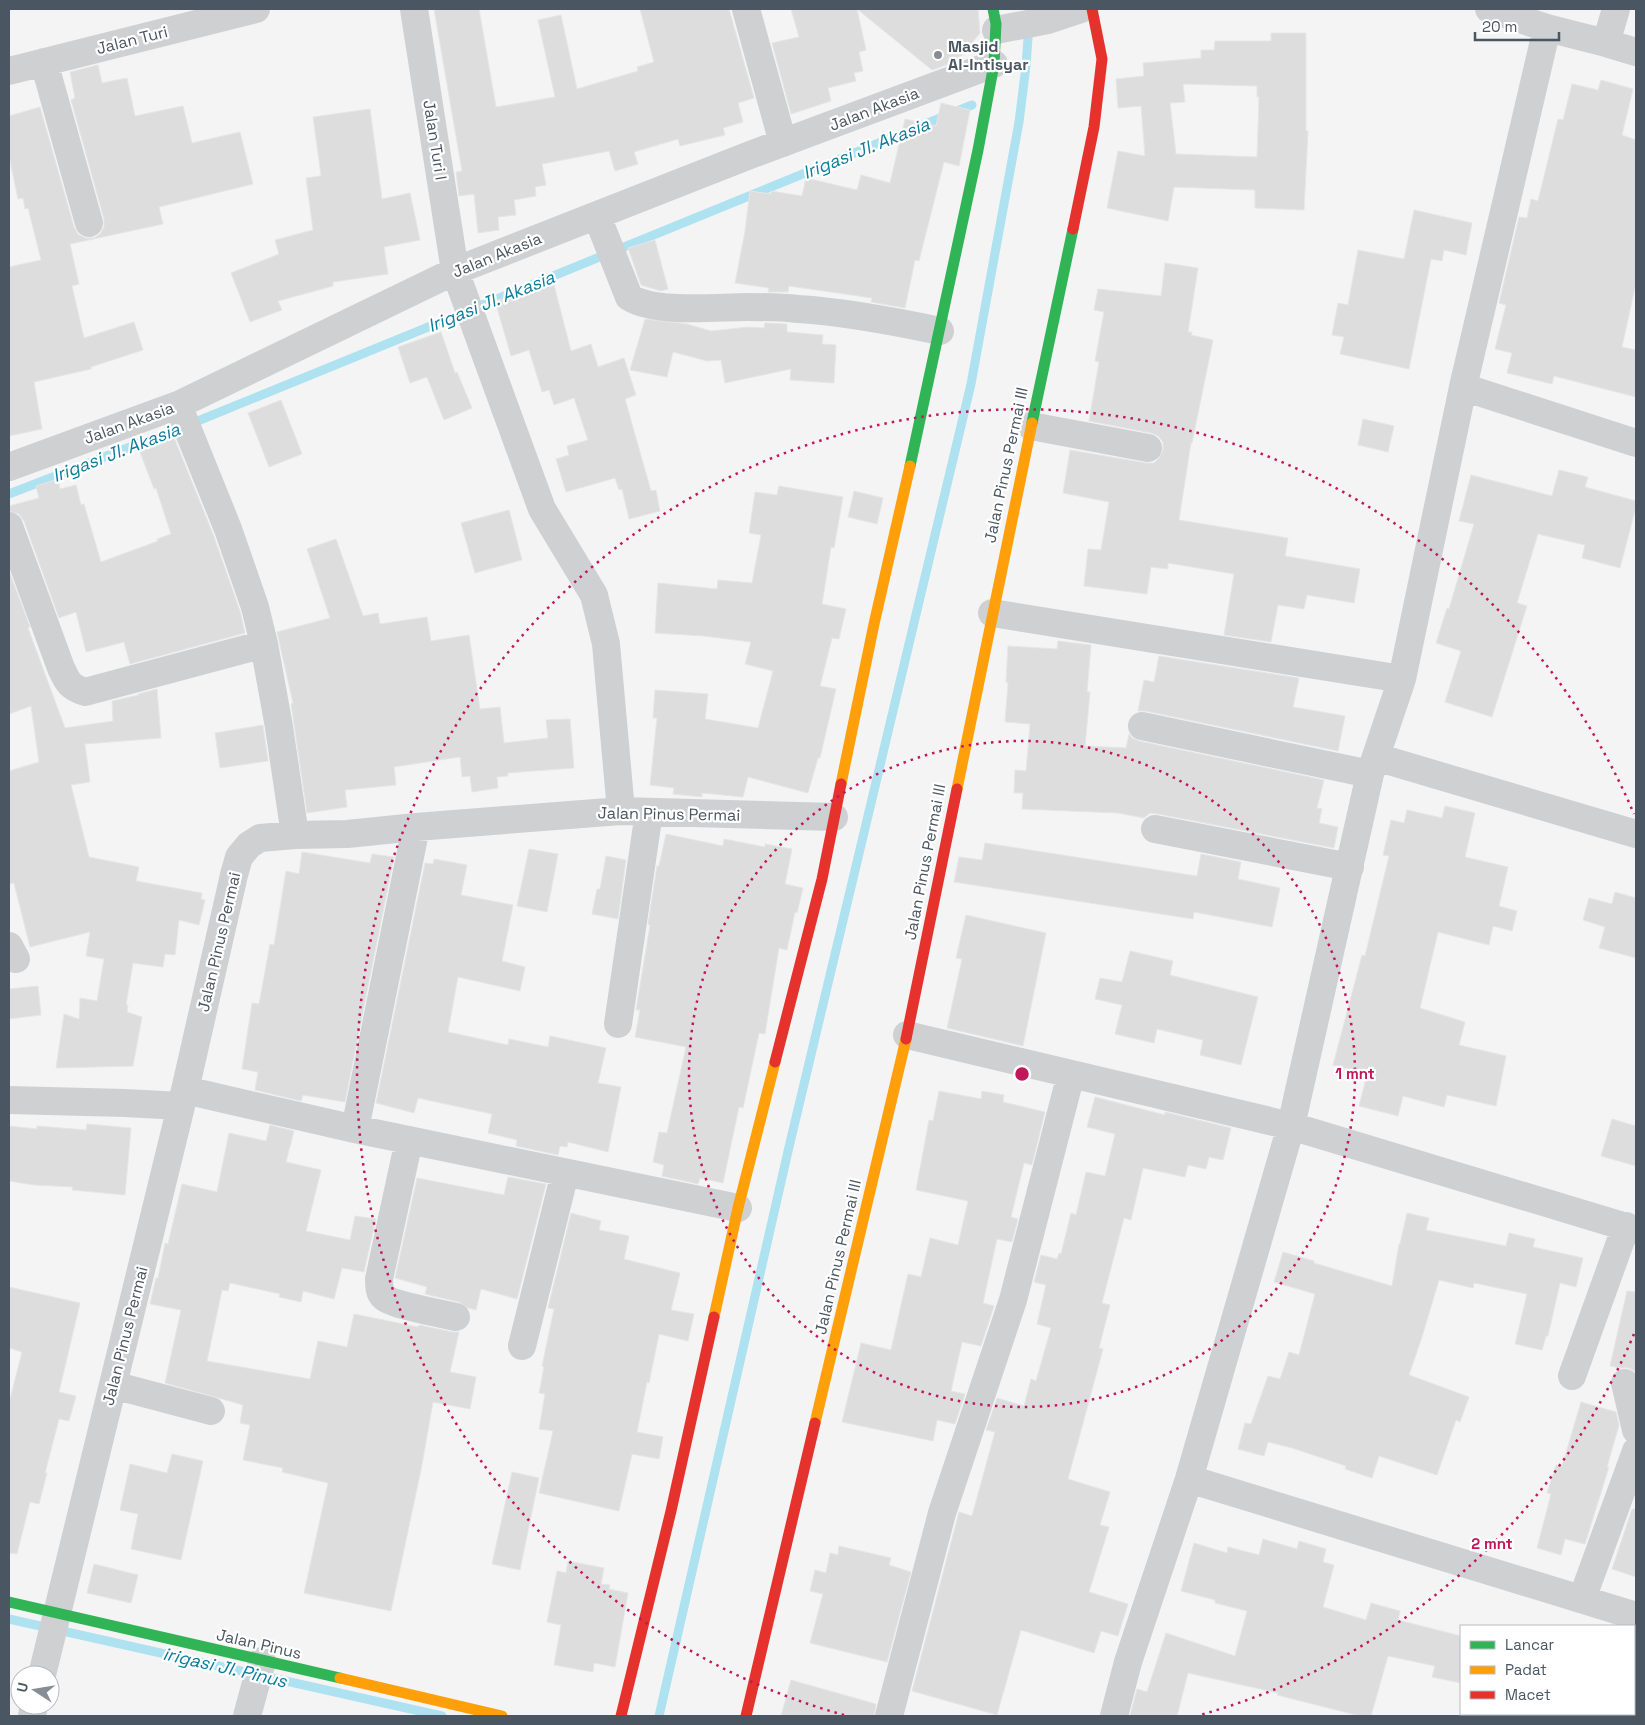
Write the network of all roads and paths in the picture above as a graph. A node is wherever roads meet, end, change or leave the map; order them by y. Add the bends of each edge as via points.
1 (256, 9) edge
2 (414, 9) edge
3 (746, 9) edge
4 (1081, 9) edge
5 (1092, 9) edge
6 (1489, 9) edge
7 (1616, 9) edge
8 (1002, 21) edge
9 (1547, 28) junction
10 (1606, 43) junction
11 (1636, 52) edge
12 (44, 62) junction
13 (994, 64) junction
14 (9, 71) edge
15 (783, 143) junction
16 (597, 216) junction
17 (90, 223) dead end
18 (455, 271) junction
19 (940, 331) junction
20 (1463, 387) junction
21 (178, 405) junction
22 (1031, 426) junction
23 (1636, 443) edge
24 (1148, 448) dead end
25 (9, 467) edge
26 (9, 526) edge
27 (992, 613) junction
28 (264, 644) junction
29 (1402, 679) junction
30 (1142, 726) dead end
31 (1373, 766) junction
32 (621, 810) junction
33 (649, 812) junction
34 (834, 818) junction
35 (416, 827) junction
36 (1154, 829) dead end
37 (1636, 834) edge
38 (295, 835) junction
39 (1350, 867) junction
40 (618, 1024) dead end
41 (907, 1035) junction
42 (1071, 1074) junction
43 (183, 1098) junction
44 (9, 1100) edge
45 (1291, 1126) junction
46 (355, 1129) junction
47 (409, 1140) junction
48 (565, 1173) junction
49 (738, 1208) junction
50 (1631, 1228) edge
51 (456, 1317) dead end
52 (522, 1346) dead end
53 (1572, 1376) dead end
54 (1625, 1383) dead end
55 (113, 1385) junction
56 (211, 1411) dead end
57 (1636, 1430) edge
58 (1636, 1450) edge
59 (1189, 1479) junction
60 (1582, 1599) junction
61 (9, 1602) edge
62 (57, 1613) junction
63 (1636, 1616) edge
64 (262, 1661) junction
65 (44, 1665) edge
66 (247, 1716) edge
67 (502, 1716) edge
68 (621, 1716) edge
69 (746, 1716) edge
70 (889, 1716) edge
71 (1114, 1716) edge

1 - 12 street, Jalan Turi
2 - 18 street, Jalan Turi I
3 - 15 street
4 - 8 street via 1048,20
5 - 22 street, Jalan Pinus Permai III via 1102,60 1094,127
6 - 9 street
7 - 10 street
8 - 13 street
9 - 10 street
9 - 20 street
10 - 11 street
12 - 14 street, Jalan Turi
12 - 17 street
13 - 15 street, Jalan Akasia
13 - 19 street
15 - 16 street, Jalan Akasia
16 - 18 street, Jalan Akasia
16 - 19 street via 628,297 638,302 676,307 798,309 887,320
18 - 21 street, Jalan Akasia
18 - 32 street, Jalan Turi I via 542,509 594,594 598,606 606,644
19 - 34 street
20 - 23 street
20 - 29 street
21 - 25 street, Jalan Akasia
21 - 28 street via 228,529
22 - 24 street
22 - 27 street, Jalan Pinus Permai III
26 - 28 street via 61,668 69,684 76,688 85,692
27 - 29 street
27 - 41 street, Jalan Pinus Permai III
28 - 38 street
29 - 31 street
30 - 31 street
31 - 37 street
31 - 39 street
32 - 33 street, Jalan Pinus Permai
32 - 35 street, Jalan Pinus Permai
33 - 34 street, Jalan Pinus Permai
33 - 40 street
34 - 49 street via 822,879
35 - 38 street, Jalan Pinus Permai
35 - 46 street
36 - 39 street
38 - 43 street, Jalan Pinus Permai via 260,838 239,857
39 - 45 street
41 - 42 street
41 - 69 street, Jalan Pinus Permai III
42 - 45 street
42 - 70 street via 1013,1300 942,1513
43 - 44 street via 125,1103
43 - 46 street
43 - 55 street, Jalan Pinus Permai
45 - 50 street
45 - 59 street
46 - 47 street
47 - 48 street
47 - 51 street via 379,1279 380,1289 384,1297 394,1302
48 - 49 street
48 - 52 street
49 - 68 street via 671,1512
50 - 53 street
54 - 57 street
55 - 56 street
55 - 62 street, Jalan Pinus Permai
58 - 60 street
59 - 60 street
59 - 71 street via 1128,1662
60 - 63 street
61 - 62 street, Jalan Pinus
62 - 64 street, Jalan Pinus
62 - 65 street, Jalan Pinus Permai
64 - 66 street
64 - 67 street, Jalan Pinus

